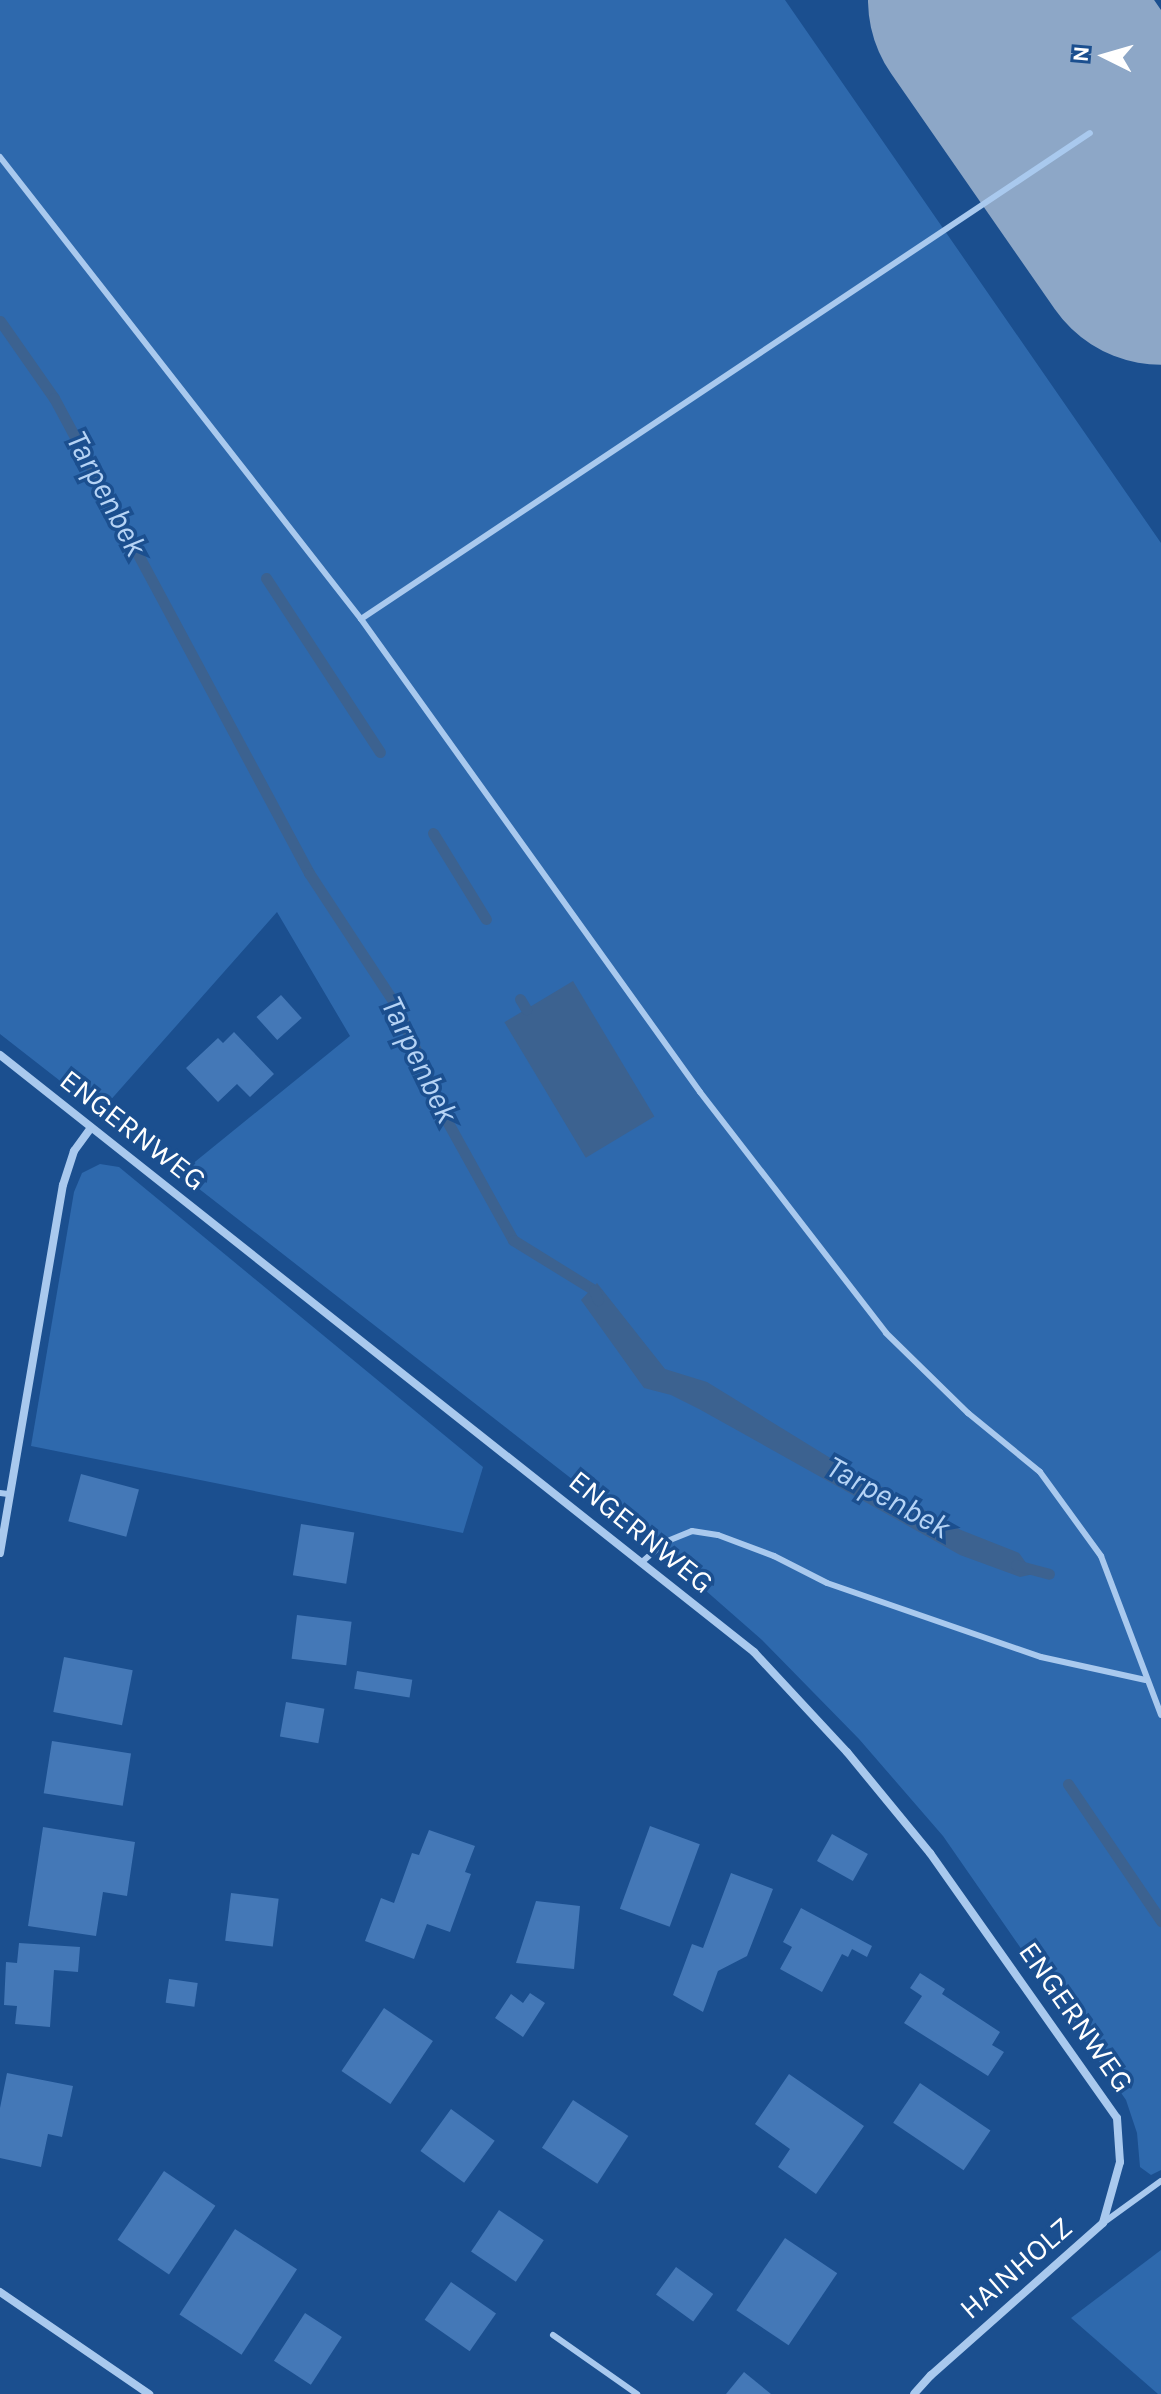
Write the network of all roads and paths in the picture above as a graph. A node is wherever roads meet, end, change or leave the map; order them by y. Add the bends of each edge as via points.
1 (1090, 133) dead end
2 (0, 157) edge
3 (361, 619) junction
4 (0, 1055) edge
5 (91, 1128) junction
6 (4, 1493) edge
7 (0, 1553) edge
8 (642, 1562) junction
9 (1146, 1680) junction
10 (1161, 1715) edge
11 (1120, 2162) joint
12 (1161, 2181) edge
13 (1103, 2223) junction
14 (0, 2292) edge
15 (553, 2335) dead end
16 (149, 2394) edge
17 (637, 2394) edge
18 (914, 2394) edge

1 - 3 lane
2 - 3 lane
3 - 9 lane via 700,1092 886,1333 968,1413 1040,1472 1101,1556
4 - 5 street, ENGERNWEG
5 - 6 street via 74,1151 63,1185
5 - 8 street, ENGERNWEG
6 - 7 street
8 - 9 lane via 665,1542 692,1531 718,1535 827,1583 1041,1657
8 - 11 street, ENGERNWEG via 754,1652 847,1752 930,1853 1117,2118
9 - 10 lane
11 - 13 street, HAINHOLZ
12 - 13 lane
13 - 18 street, HAINHOLZ
14 - 16 street
15 - 17 lane

